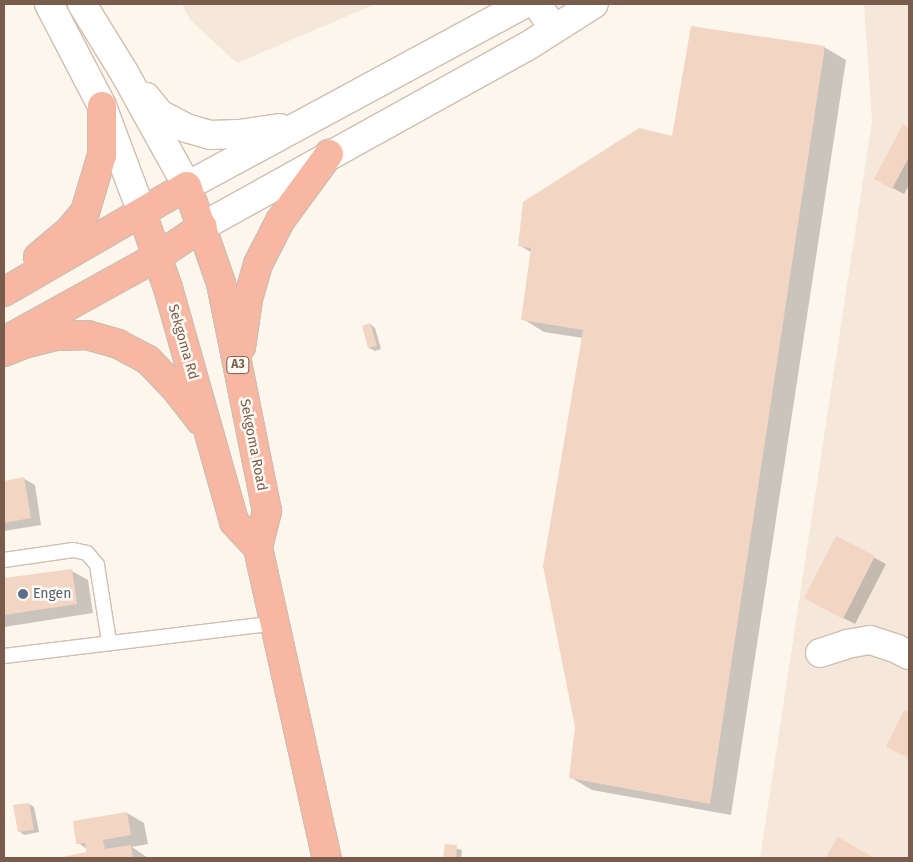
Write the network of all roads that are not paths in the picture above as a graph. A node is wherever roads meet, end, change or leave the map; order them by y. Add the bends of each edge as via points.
1 (50, 4) edge
2 (82, 4) edge
3 (523, 4) edge
4 (537, 4) edge
5 (594, 4) edge
6 (553, 28) junction
7 (125, 74) junction
8 (102, 106) junction
9 (298, 126) junction
10 (329, 154) junction
11 (187, 186) junction
12 (142, 213) junction
13 (203, 226) junction
14 (157, 257) junction
15 (4, 285) edge
16 (4, 292) edge
17 (4, 341) edge
18 (4, 352) edge
19 (238, 366) junction
20 (208, 429) junction
21 (258, 548) junction
22 (4, 560) edge
23 (274, 623) junction
24 (109, 642) junction
25 (820, 653) dead end
26 (909, 655) edge
27 (4, 656) edge
28 (327, 858) edge

1 - 8 street
2 - 7 street
3 - 9 street
4 - 6 street
5 - 6 street
6 - 10 street via 526,47
7 - 9 street via 160,114 186,128 210,135
7 - 11 street
8 - 12 street
8 - 15 highway via 102,155 85,212 69,231
9 - 11 street
10 - 13 street
10 - 19 highway via 280,221 258,264 248,299
11 - 12 highway
11 - 13 highway, Sekgoma Road / A3
12 - 14 highway
12 - 16 highway
13 - 14 highway
13 - 19 highway, Sekgoma Road / A3 via 221,283
14 - 17 highway
14 - 20 highway, Sekgoma Rd
18 - 20 highway via 56,336 87,335 118,344 148,360
19 - 21 highway, Sekgoma Road / A3 via 267,511
20 - 21 highway via 234,522
21 - 23 highway, Sekgoma Road / A3
22 - 24 lane via 73,550 87,553 98,565
23 - 24 lane
23 - 28 highway, Sekgoma Road / A3
24 - 27 lane
25 - 26 street via 870,640

